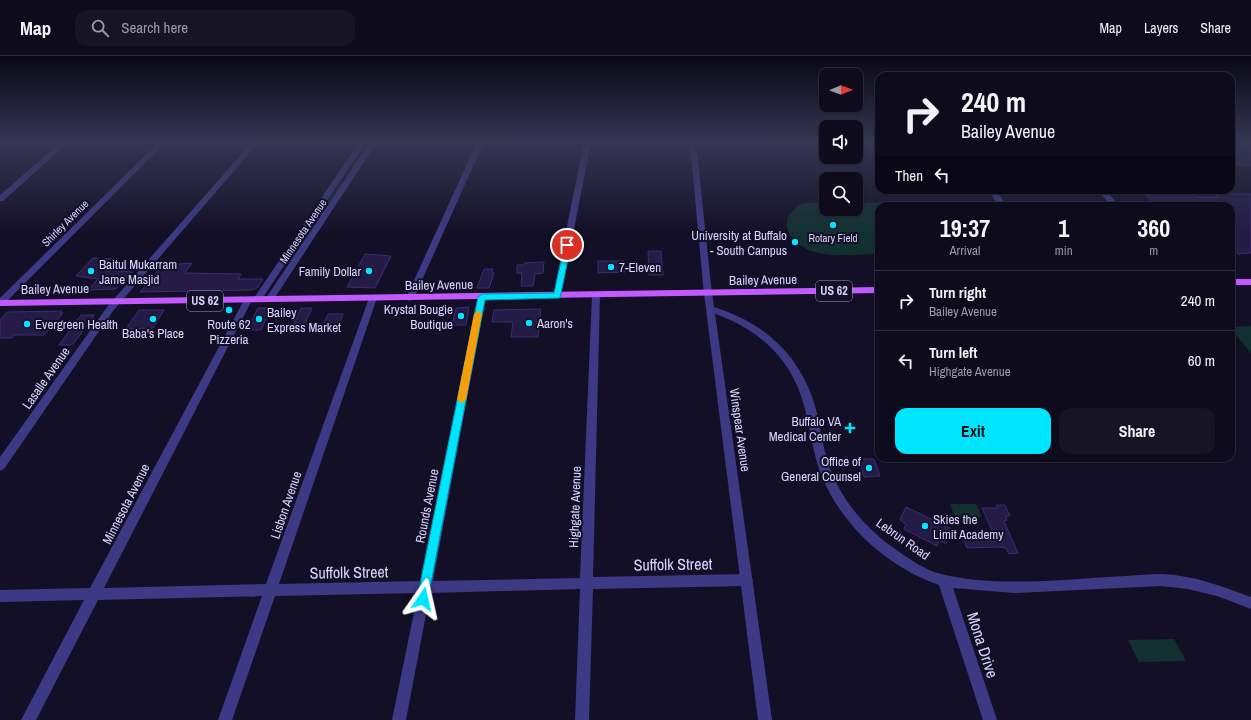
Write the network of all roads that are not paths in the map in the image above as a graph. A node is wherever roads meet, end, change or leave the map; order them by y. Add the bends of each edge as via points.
1 (30, 173) edge
2 (132, 173) edge
3 (229, 173) edge
4 (342, 173) edge
5 (354, 173) edge
6 (467, 173) edge
7 (582, 173) edge
8 (696, 173) edge
9 (339, 178) junction
10 (350, 179) junction
11 (1105, 194) edge
12 (0, 199) edge
13 (1112, 202) edge
14 (1235, 282) edge
15 (1251, 282) edge
16 (875, 290) edge
17 (709, 294) junction
18 (596, 295) junction
19 (557, 296) junction
20 (482, 297) junction
21 (373, 298) junction
22 (410, 298) junction
23 (252, 300) junction
24 (269, 300) junction
25 (117, 302) junction
26 (0, 303) edge
27 (710, 309) junction
28 (0, 466) edge
29 (747, 580) junction
30 (944, 580) junction
31 (587, 583) junction
32 (425, 587) junction
33 (271, 590) junction
34 (95, 594) junction
35 (0, 596) edge
36 (1251, 603) edge
37 (28, 720) edge
38 (225, 720) edge
39 (398, 720) edge
40 (582, 720) edge
41 (765, 720) edge
42 (990, 720) edge

1 - 12 street
2 - 26 street, Shirley Avenue
3 - 25 street, Lasalle Avenue
4 - 9 street, Minnesota Avenue
5 - 10 street, Minnesota Avenue
6 - 22 street
7 - 19 street
8 - 17 street, Winspear Avenue
9 - 10 street
9 - 23 street, Minnesota Avenue
10 - 24 street, Minnesota Avenue
11 - 13 street
14 - 15 main road
16 - 17 main road, Bailey Avenue / US 62
17 - 18 main road, Bailey Avenue / US 62
17 - 27 street, Winspear Avenue
18 - 19 main road, Bailey Avenue / US 62
18 - 31 street, Highgate Avenue
19 - 20 main road, Bailey Avenue / US 62
20 - 22 main road, Bailey Avenue / US 62
20 - 32 street, Rounds Avenue
21 - 22 main road, Bailey Avenue / US 62
21 - 24 main road, Bailey Avenue / US 62
21 - 33 street, Lisbon Avenue
23 - 24 main road, Bailey Avenue / US 62
23 - 25 main road, Bailey Avenue / US 62
23 - 34 street, Minnesota Avenue
25 - 26 main road, Bailey Avenue / US 62
25 - 28 street, Lasalle Avenue
27 - 29 street, Winspear Avenue
27 - 30 street, Lebrun Road via 735,317 760,334 780,351 797,373 810,406 827,476 844,508 857,524 873,539 920,571
29 - 31 street, Suffolk Street
29 - 41 street, Winspear Avenue
30 - 36 street, Lebrun Road via 967,585 1014,587 1161,580 1196,584
30 - 42 street, Mona Drive
31 - 32 street, Suffolk Street
31 - 40 street, Highgate Avenue
32 - 33 street, Suffolk Street
32 - 39 street, Rounds Avenue
33 - 34 street, Suffolk Street
33 - 38 street, Lisbon Avenue
34 - 35 street, Suffolk Street
34 - 37 street, Minnesota Avenue

